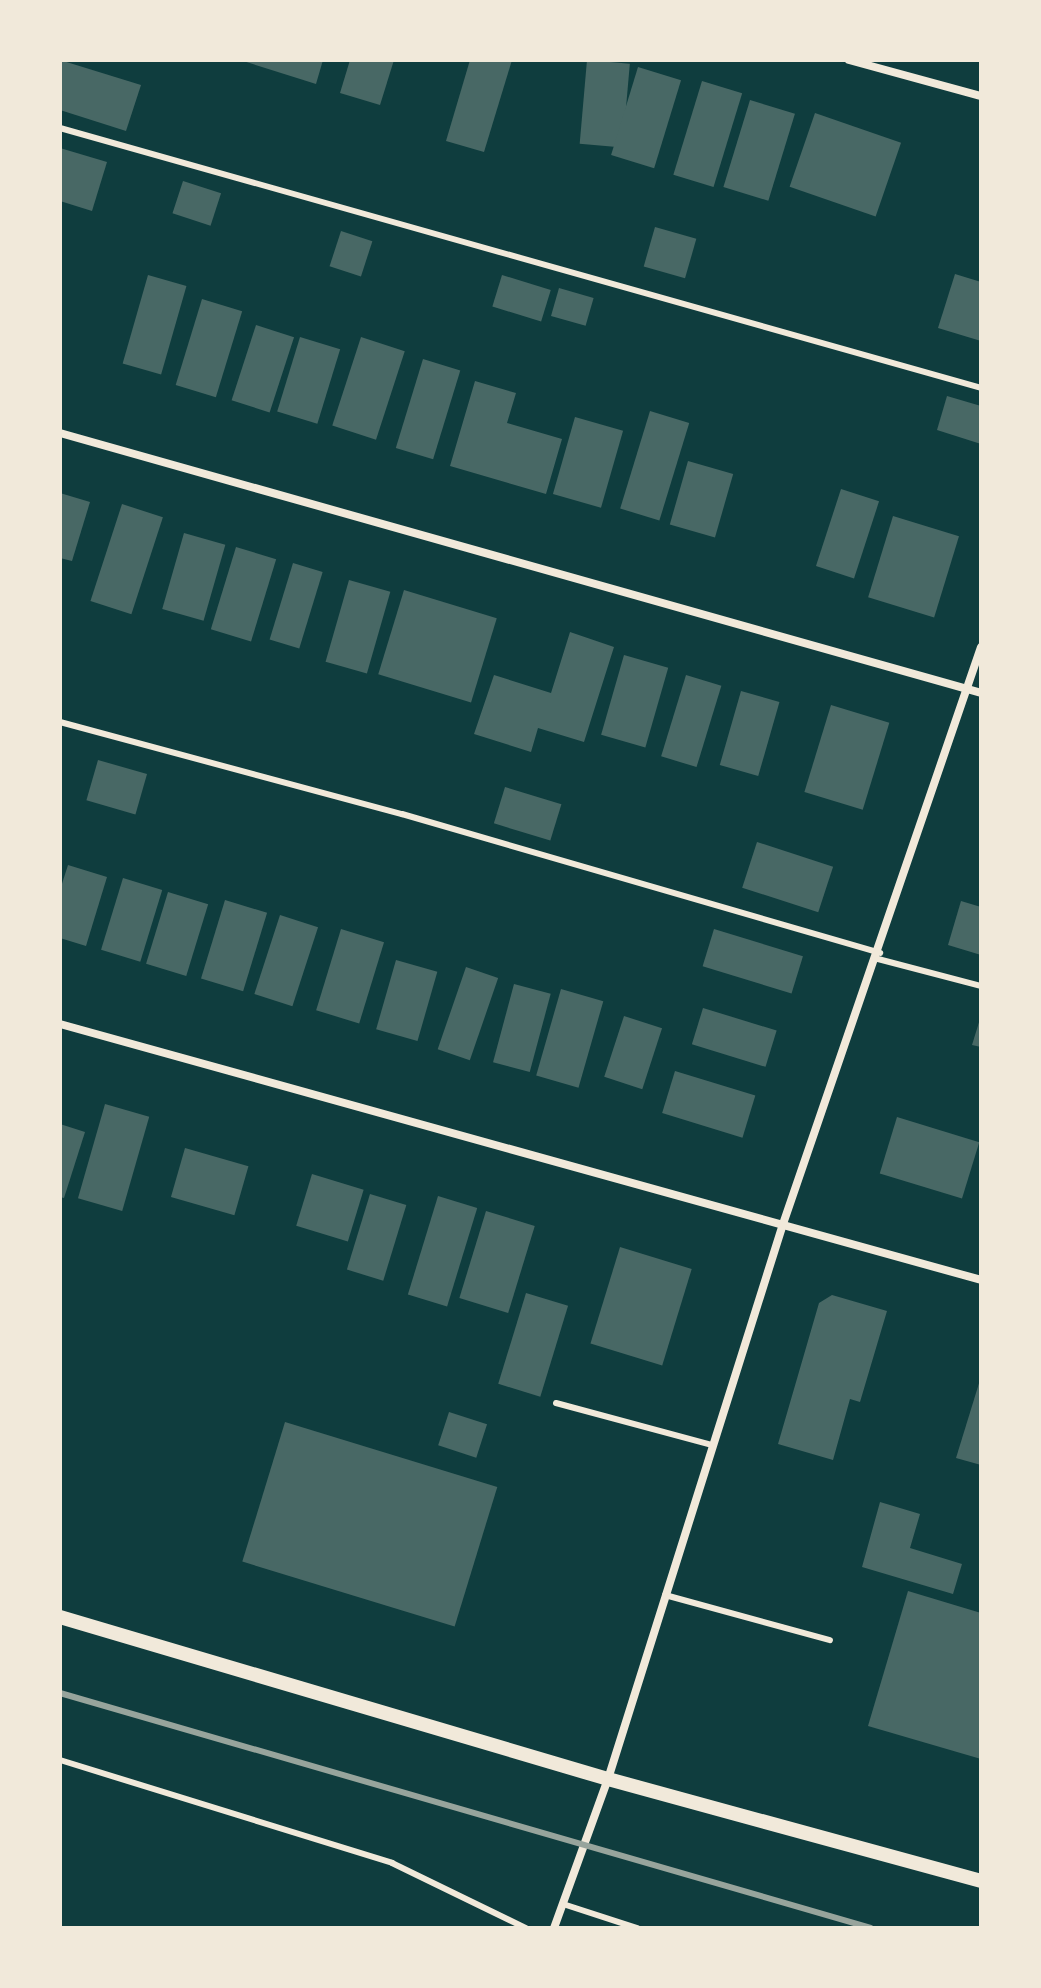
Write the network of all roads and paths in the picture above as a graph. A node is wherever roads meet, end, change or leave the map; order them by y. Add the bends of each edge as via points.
1 (849, 60) edge
2 (981, 96) edge
3 (60, 128) edge
4 (981, 388) edge
5 (60, 433) edge
6 (981, 647) edge
7 (967, 689) junction
8 (981, 693) edge
9 (60, 722) edge
10 (879, 956) junction
11 (981, 986) edge
12 (60, 1024) edge
13 (783, 1224) junction
14 (981, 1280) edge
15 (556, 1403) dead end
16 (712, 1445) junction
17 (665, 1595) junction
18 (60, 1617) edge
19 (830, 1640) dead end
20 (60, 1760) edge
21 (608, 1779) junction
22 (981, 1881) edge
23 (563, 1904) junction
24 (526, 1928) edge
25 (554, 1928) edge
26 (637, 1928) edge

1 - 2 street
3 - 4 lane
5 - 7 street
6 - 7 street
7 - 8 street
7 - 10 street
9 - 10 lane via 402,814
10 - 11 lane
10 - 13 street
12 - 13 street
13 - 14 street
13 - 16 street
15 - 16 lane
16 - 17 street
17 - 19 lane
17 - 21 street
18 - 21 street
20 - 24 lane via 392,1863
21 - 22 street
21 - 23 street
23 - 25 street
23 - 26 lane

